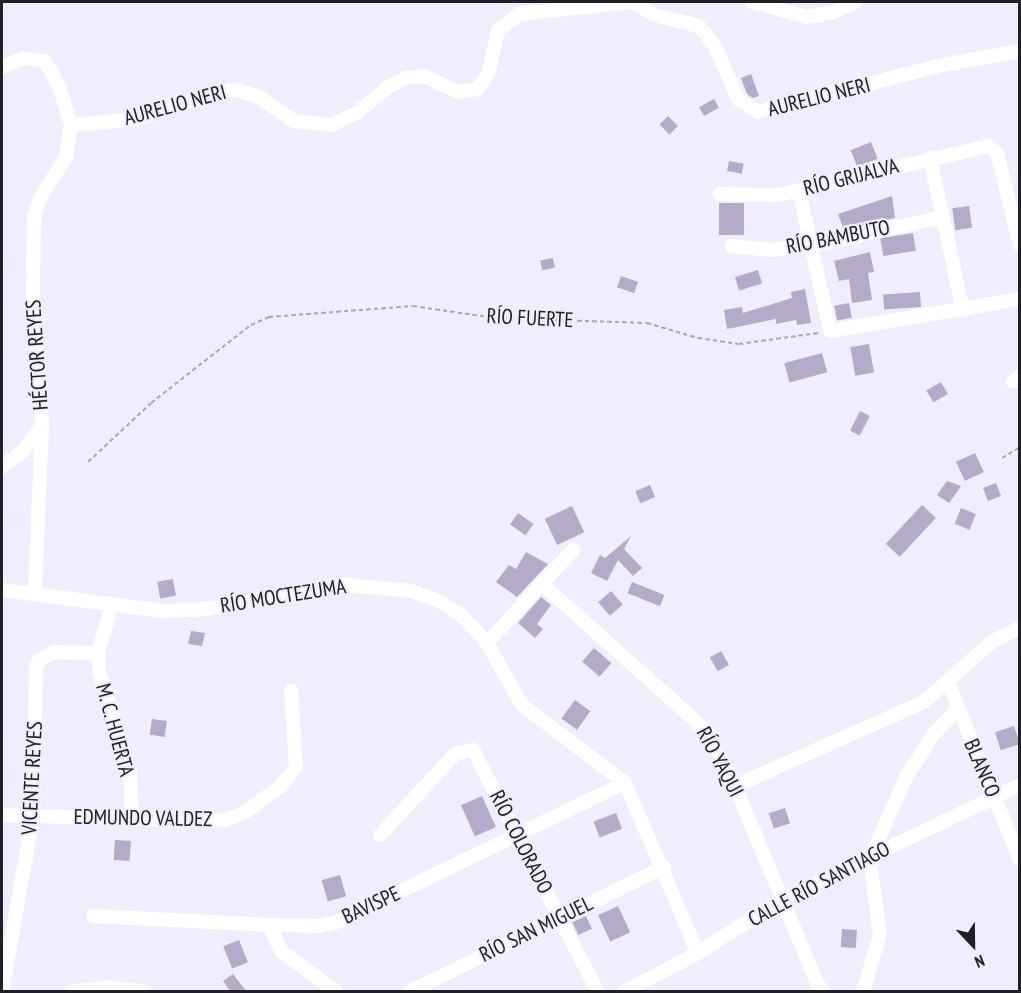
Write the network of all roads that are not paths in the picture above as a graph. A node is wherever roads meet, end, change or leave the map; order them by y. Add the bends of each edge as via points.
1 (632, 2) edge
2 (752, 2) edge
3 (855, 2) edge
4 (1020, 51) edge
5 (2, 67) edge
6 (71, 126) junction
7 (930, 158) junction
8 (799, 191) junction
9 (720, 194) dead end
10 (943, 217) junction
11 (1020, 245) edge
12 (732, 246) dead end
13 (812, 246) junction
14 (1020, 299) edge
15 (963, 310) junction
16 (42, 425) junction
17 (2, 467) edge
18 (573, 550) dead end
19 (543, 585) junction
20 (2, 590) edge
21 (35, 593) junction
22 (112, 606) junction
23 (1020, 628) edge
24 (487, 643) junction
25 (98, 653) junction
26 (948, 682) junction
27 (291, 690) dead end
28 (957, 709) junction
29 (625, 783) junction
30 (1020, 785) edge
31 (735, 786) junction
32 (994, 797) junction
33 (2, 815) edge
34 (33, 816) junction
35 (132, 820) junction
36 (517, 834) junction
37 (380, 835) dead end
38 (871, 855) junction
39 (1020, 860) edge
40 (664, 867) junction
41 (780, 900) junction
42 (93, 916) dead end
43 (560, 917) junction
44 (269, 925) junction
45 (698, 953) junction
46 (2, 992) edge
47 (72, 992) edge
48 (144, 992) edge
49 (337, 992) edge
50 (409, 992) edge
51 (598, 992) edge
52 (624, 992) edge
53 (824, 992) edge
54 (863, 992) edge

1 - 4 street, AURELIO NERI via 654,15 699,26 715,46 738,99 758,112 943,65
1 - 6 street, AURELIO NERI via 519,14 498,30 489,72 478,89 459,92 432,78 415,76 388,87 344,121 319,127 294,121 247,91 220,91 137,119
2 - 3 street via 807,17 834,12
5 - 6 street via 23,58 45,61 59,86
6 - 16 street, HÉCTOR REYES via 66,158 34,216 33,292
7 - 8 street, RÍO GRIJALVA
7 - 10 street
7 - 11 street, RÍO GRIJALVA via 981,146 997,153
8 - 9 street, RÍO GRIJALVA via 759,196
8 - 13 street
10 - 13 street, RÍO BAMBUTO
10 - 15 street
12 - 13 street, RÍO BAMBUTO via 771,250
13 - 15 street via 830,331
14 - 15 street
16 - 17 street via 22,452
16 - 21 street, HÉCTOR REYES
18 - 19 street
19 - 24 street
19 - 31 street, RÍO YAQUI via 708,732
20 - 21 street, RÍO MOCTEZUMA
21 - 22 street, RÍO MOCTEZUMA
22 - 24 street, RÍO MOCTEZUMA via 164,611 207,609 337,584 376,585 411,591 441,602 463,617
22 - 25 street, M. C. HUERTA
23 - 26 street via 993,641
24 - 29 street, RÍO MOCTEZUMA via 522,705
25 - 34 street, VICENTE REYES via 54,652 39,660
25 - 35 street, M. C. HUERTA via 102,687 130,773
26 - 28 street, BLANCO
26 - 31 street via 924,702
27 - 35 street, EDMUNDO VALDEZ via 296,767 282,786 244,813 224,820
28 - 32 street, BLANCO
28 - 38 street via 934,734 906,777
29 - 36 street, BAVISPE
29 - 40 street, RÍO MOCTEZUMA
30 - 32 street, CALLE RÍO SANTIAGO
31 - 41 street, RÍO YAQUI
32 - 38 street, CALLE RÍO SANTIAGO
32 - 39 street, BLANCO
33 - 34 street, EDMUNDO VALDEZ
34 - 35 street, EDMUNDO VALDEZ
34 - 46 street, VICENTE REYES
36 - 37 street, RÍO COLORADO via 478,756 468,749 456,753
36 - 43 street, RÍO COLORADO
36 - 44 street, BAVISPE via 336,922 319,926
38 - 41 street, CALLE RÍO SANTIAGO
38 - 54 street via 880,934
40 - 43 street, RÍO SAN MIGUEL
40 - 45 street, RÍO MOCTEZUMA
41 - 45 street, CALLE RÍO SANTIAGO
41 - 53 street, RÍO YAQUI
42 - 44 street, BAVISPE
43 - 50 street, RÍO SAN MIGUEL
43 - 51 street, RÍO COLORADO
44 - 49 street via 281,951
45 - 52 street, CALLE RÍO SANTIAGO
47 - 48 street via 109,987

